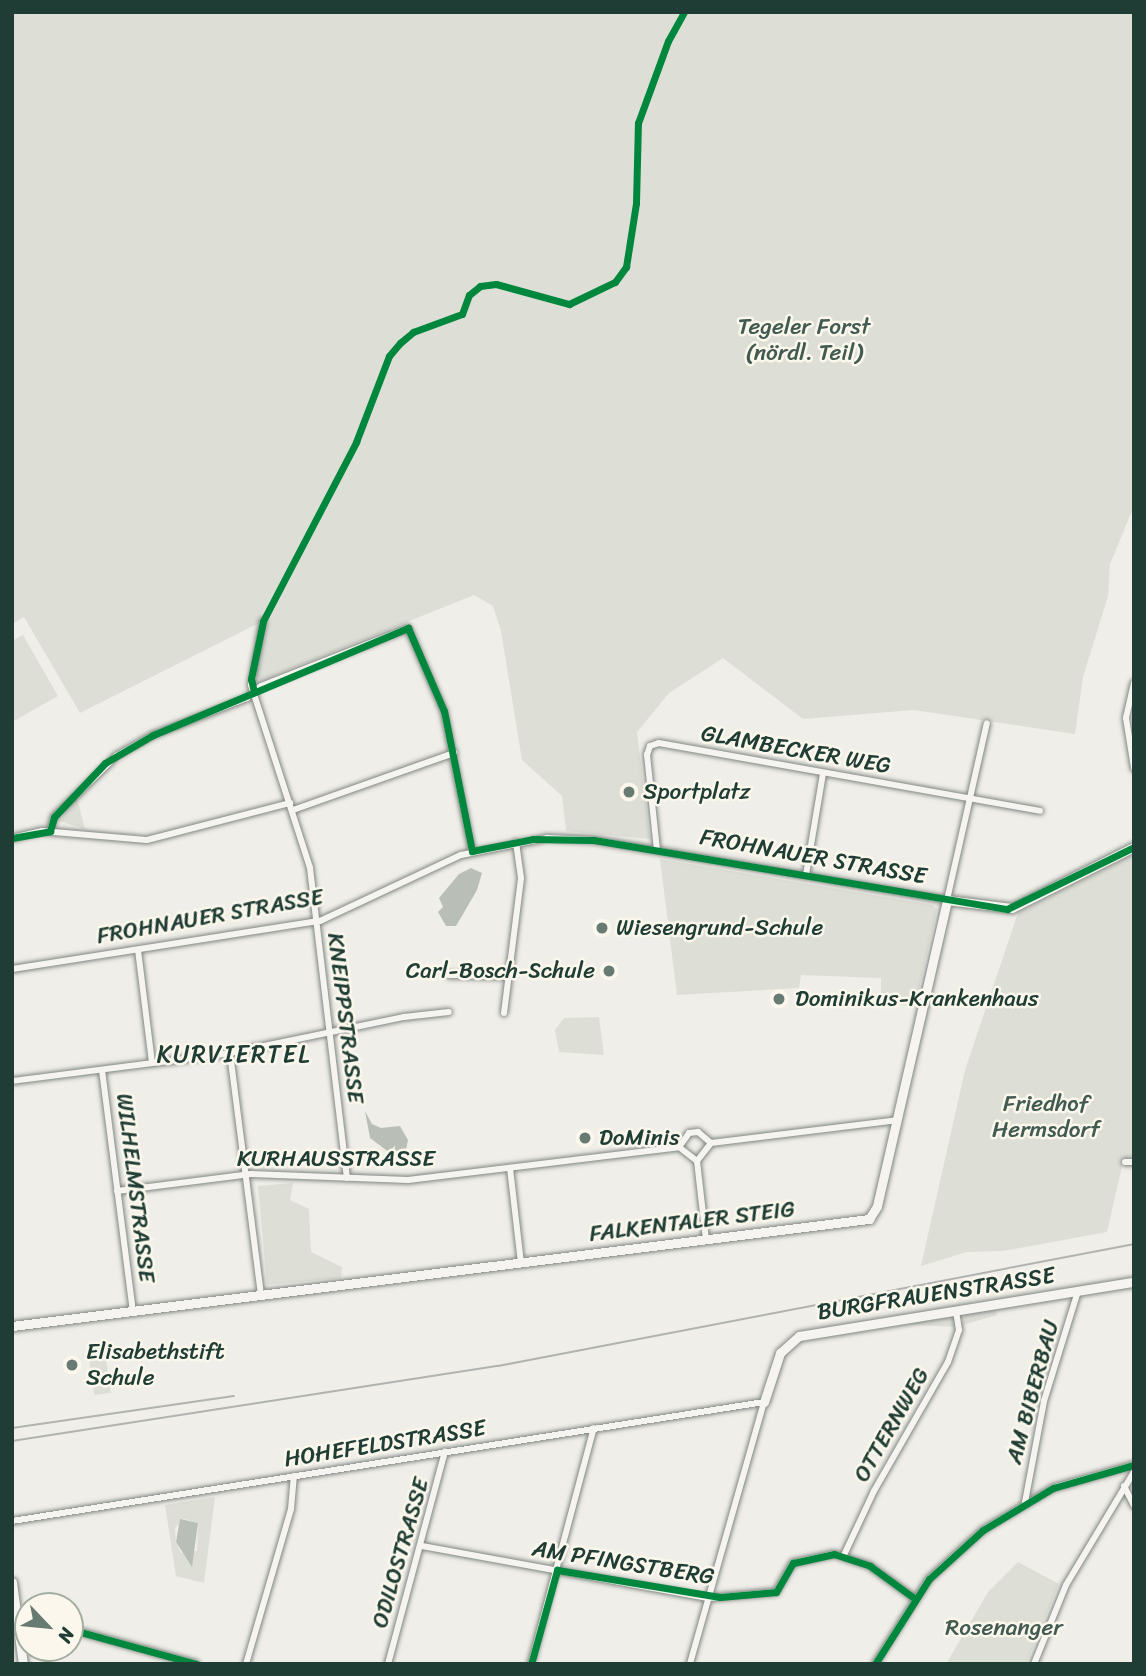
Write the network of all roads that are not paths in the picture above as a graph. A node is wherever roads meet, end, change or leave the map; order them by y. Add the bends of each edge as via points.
1 (263, 621) dead end
2 (1134, 683) edge
3 (254, 692) junction
4 (988, 723) dead end
5 (454, 753) junction
6 (1134, 768) edge
7 (823, 773) junction
8 (970, 799) junction
9 (291, 807) junction
10 (1040, 811) dead end
11 (50, 831) junction
12 (12, 838) edge
13 (516, 842) junction
14 (1134, 847) edge
15 (657, 850) junction
16 (472, 851) junction
17 (806, 875) junction
18 (947, 900) junction
19 (315, 922) junction
20 (138, 950) junction
21 (12, 969) edge
22 (449, 975) dead end
23 (508, 976) junction
24 (449, 1012) dead end
25 (504, 1013) dead end
26 (328, 1033) junction
27 (230, 1053) junction
28 (152, 1063) junction
29 (102, 1070) junction
30 (12, 1081) edge
31 (897, 1120) junction
32 (711, 1143) junction
33 (679, 1147) junction
34 (697, 1161) junction
35 (1134, 1161) edge
36 (1125, 1162) dead end
37 (510, 1168) junction
38 (246, 1175) junction
39 (347, 1178) junction
40 (117, 1191) junction
41 (706, 1240) junction
42 (521, 1263) junction
43 (1134, 1282) edge
44 (1078, 1291) junction
45 (261, 1295) junction
46 (956, 1310) junction
47 (132, 1311) junction
48 (12, 1326) edge
49 (764, 1402) junction
50 (594, 1428) junction
51 (445, 1452) junction
52 (1134, 1465) edge
53 (1134, 1472) edge
54 (294, 1476) junction
55 (1124, 1486) junction
56 (1025, 1502) junction
57 (1134, 1506) edge
58 (12, 1521) edge
59 (422, 1546) junction
60 (844, 1555) junction
61 (557, 1570) junction
62 (12, 1584) edge
63 (709, 1598) junction
64 (914, 1598) junction
65 (14, 1610) edge
66 (84, 1633) edge
67 (195, 1664) edge
68 (246, 1664) edge
69 (388, 1664) edge
70 (531, 1664) edge
71 (690, 1664) edge
72 (875, 1664) edge
73 (1034, 1664) edge

1 - 3 street, KNEIPPSTRASSE via 251,679
2 - 6 street via 1126,718
3 - 5 street via 408,628 435,684
3 - 9 street, KNEIPPSTRASSE
3 - 11 street via 116,756 54,817
4 - 8 street, FALKENTALER STEIG
5 - 9 street
5 - 16 street
7 - 8 street, GLAMBECKER WEG
7 - 15 street, GLAMBECKER WEG via 653,744 647,755
7 - 17 street
8 - 10 street, GLAMBECKER WEG
8 - 18 street, FALKENTALER STEIG
9 - 11 street via 147,839
9 - 19 street, KNEIPPSTRASSE via 310,869
11 - 12 street
13 - 15 street, FROHNAUER STRASSE via 579,838
13 - 16 street, FROHNAUER STRASSE
13 - 23 street via 522,878
14 - 18 street, FROHNAUER STRASSE via 1012,908
15 - 17 street, FROHNAUER STRASSE
16 - 19 street, FROHNAUER STRASSE
17 - 18 street, FROHNAUER STRASSE
18 - 31 street, FALKENTALER STEIG
19 - 20 street, FROHNAUER STRASSE
19 - 26 street, KNEIPPSTRASSE
20 - 21 street, FROHNAUER STRASSE
20 - 28 street
22 - 23 street
23 - 25 street
24 - 26 street
26 - 27 street
26 - 39 street, KNEIPPSTRASSE
27 - 28 street
27 - 38 street
28 - 29 street
29 - 30 street
29 - 40 street, WILHELMSTRASSE
31 - 32 street, KURHAUSSTRASSE
31 - 41 street, FALKENTALER STEIG via 877,1206 869,1219
32 - 33 street, KURHAUSSTRASSE via 698,1132 689,1133
32 - 34 street
33 - 34 street
33 - 37 street, KURHAUSSTRASSE
34 - 41 street
35 - 36 street
37 - 39 street, KURHAUSSTRASSE via 408,1180
37 - 42 street
38 - 39 street, KURHAUSSTRASSE
38 - 40 street, KURHAUSSTRASSE
38 - 45 street
40 - 47 street, WILHELMSTRASSE
41 - 42 street, FALKENTALER STEIG
42 - 45 street, FALKENTALER STEIG
43 - 44 street, BURGFRAUENSTRASSE
44 - 46 street, BURGFRAUENSTRASSE
44 - 56 street, AM BIBERBAU via 1044,1401
45 - 47 street, FALKENTALER STEIG
46 - 49 street, BURGFRAUENSTRASSE via 794,1339 777,1360
46 - 60 street, OTTERNWEG via 959,1330 948,1362 874,1491
47 - 48 street, FALKENTALER STEIG
49 - 50 street, HOHEFELDSTRASSE
49 - 63 street, BURGFRAUENSTRASSE
50 - 51 street, HOHEFELDSTRASSE
50 - 61 street
51 - 54 street, HOHEFELDSTRASSE
51 - 59 street, ODILOSTRASSE
52 - 56 street via 1078,1478
53 - 55 street
54 - 58 street, HOHEFELDSTRASSE
54 - 68 street via 291,1509
55 - 57 street
55 - 73 street via 1066,1585
56 - 64 street via 964,1545
59 - 61 street, AM PFINGSTBERG
59 - 69 street, ODILOSTRASSE
60 - 63 street, AM PFINGSTBERG via 823,1554 793,1563 776,1592
60 - 64 street via 870,1566
61 - 63 street, AM PFINGSTBERG
61 - 70 street
62 - 65 street
63 - 71 street, BURGFRAUENSTRASSE
64 - 72 street
66 - 67 street

